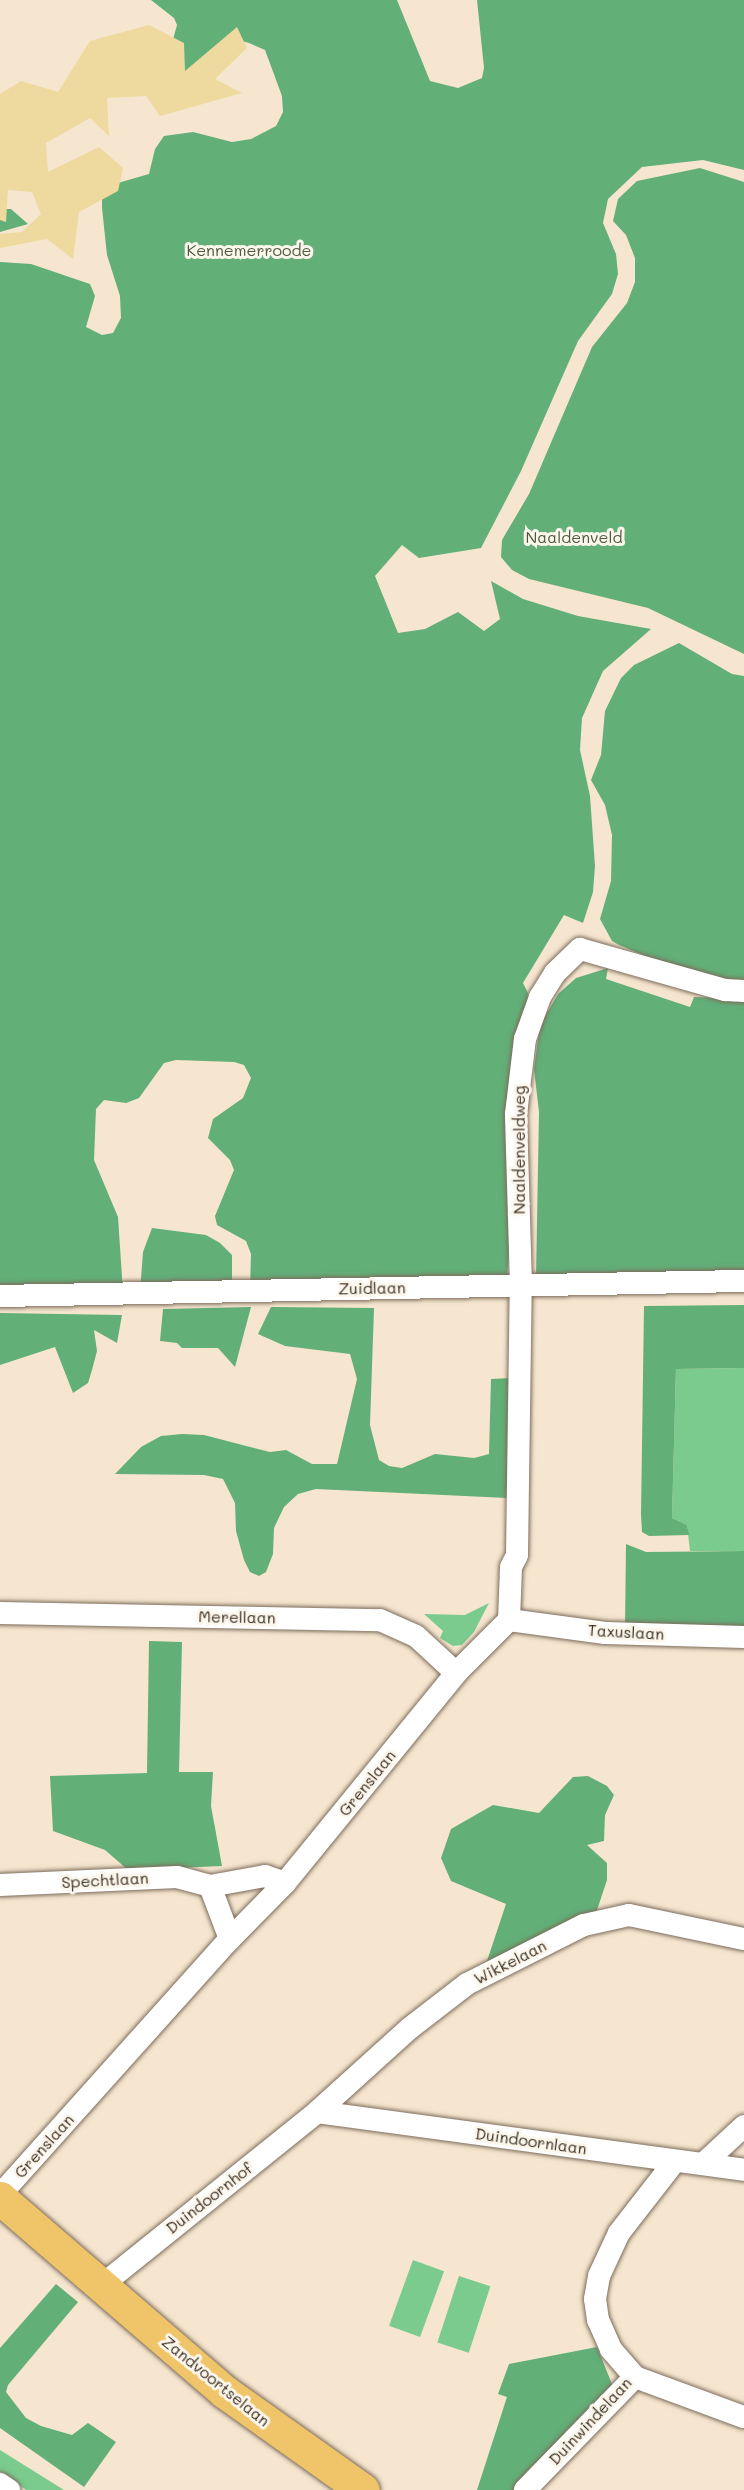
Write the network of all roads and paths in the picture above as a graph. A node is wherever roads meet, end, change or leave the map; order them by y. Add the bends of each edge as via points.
1 (744, 991) edge
2 (744, 1281) edge
3 (520, 1285) junction
4 (0, 1296) edge
5 (0, 1613) edge
6 (509, 1620) junction
7 (744, 1637) edge
8 (456, 1673) junction
9 (285, 1883) junction
10 (0, 1885) edge
11 (210, 1886) junction
12 (230, 1939) junction
13 (744, 1939) edge
14 (317, 2112) junction
15 (744, 2126) edge
16 (674, 2162) junction
17 (703, 2164) junction
18 (744, 2170) edge
19 (0, 2197) edge
20 (102, 2285) junction
21 (635, 2377) junction
22 (744, 2417) edge
23 (0, 2484) edge
24 (9, 2490) edge
25 (363, 2490) edge
26 (525, 2490) edge

1 - 3 street, Naaldenveldweg via 724,990 580,950 555,973 540,996 525,1040 519,1076 516,1114
2 - 3 street, Zuidlaan
3 - 4 street, Zuidlaan
3 - 6 street via 517,1555 511,1567
5 - 8 street, Merellaan via 380,1620 416,1636
6 - 7 street, Taxuslaan via 605,1633
6 - 8 street, Grenslaan
8 - 9 street, Grenslaan
9 - 11 street, Spechtlaan via 265,1876
9 - 12 street, Grenslaan
10 - 11 street, Spechtlaan via 177,1877
11 - 12 street
12 - 19 street, Grenslaan
13 - 14 street, Wikkelaan via 630,1915 584,1924 466,1984 410,2028
14 - 16 street, Duindoornlaan
14 - 20 street, Duindoornhof
15 - 17 street
16 - 17 street, Duindoornlaan
16 - 21 street, Duinwindelaan via 614,2243 599,2276 595,2299 598,2320 611,2349
17 - 18 street, Duindoornlaan
19 - 20 main road, Zandvoortselaan
20 - 25 main road, Zandvoortselaan via 225,2392
21 - 22 street
21 - 26 street, Duinwindelaan
23 - 24 street

